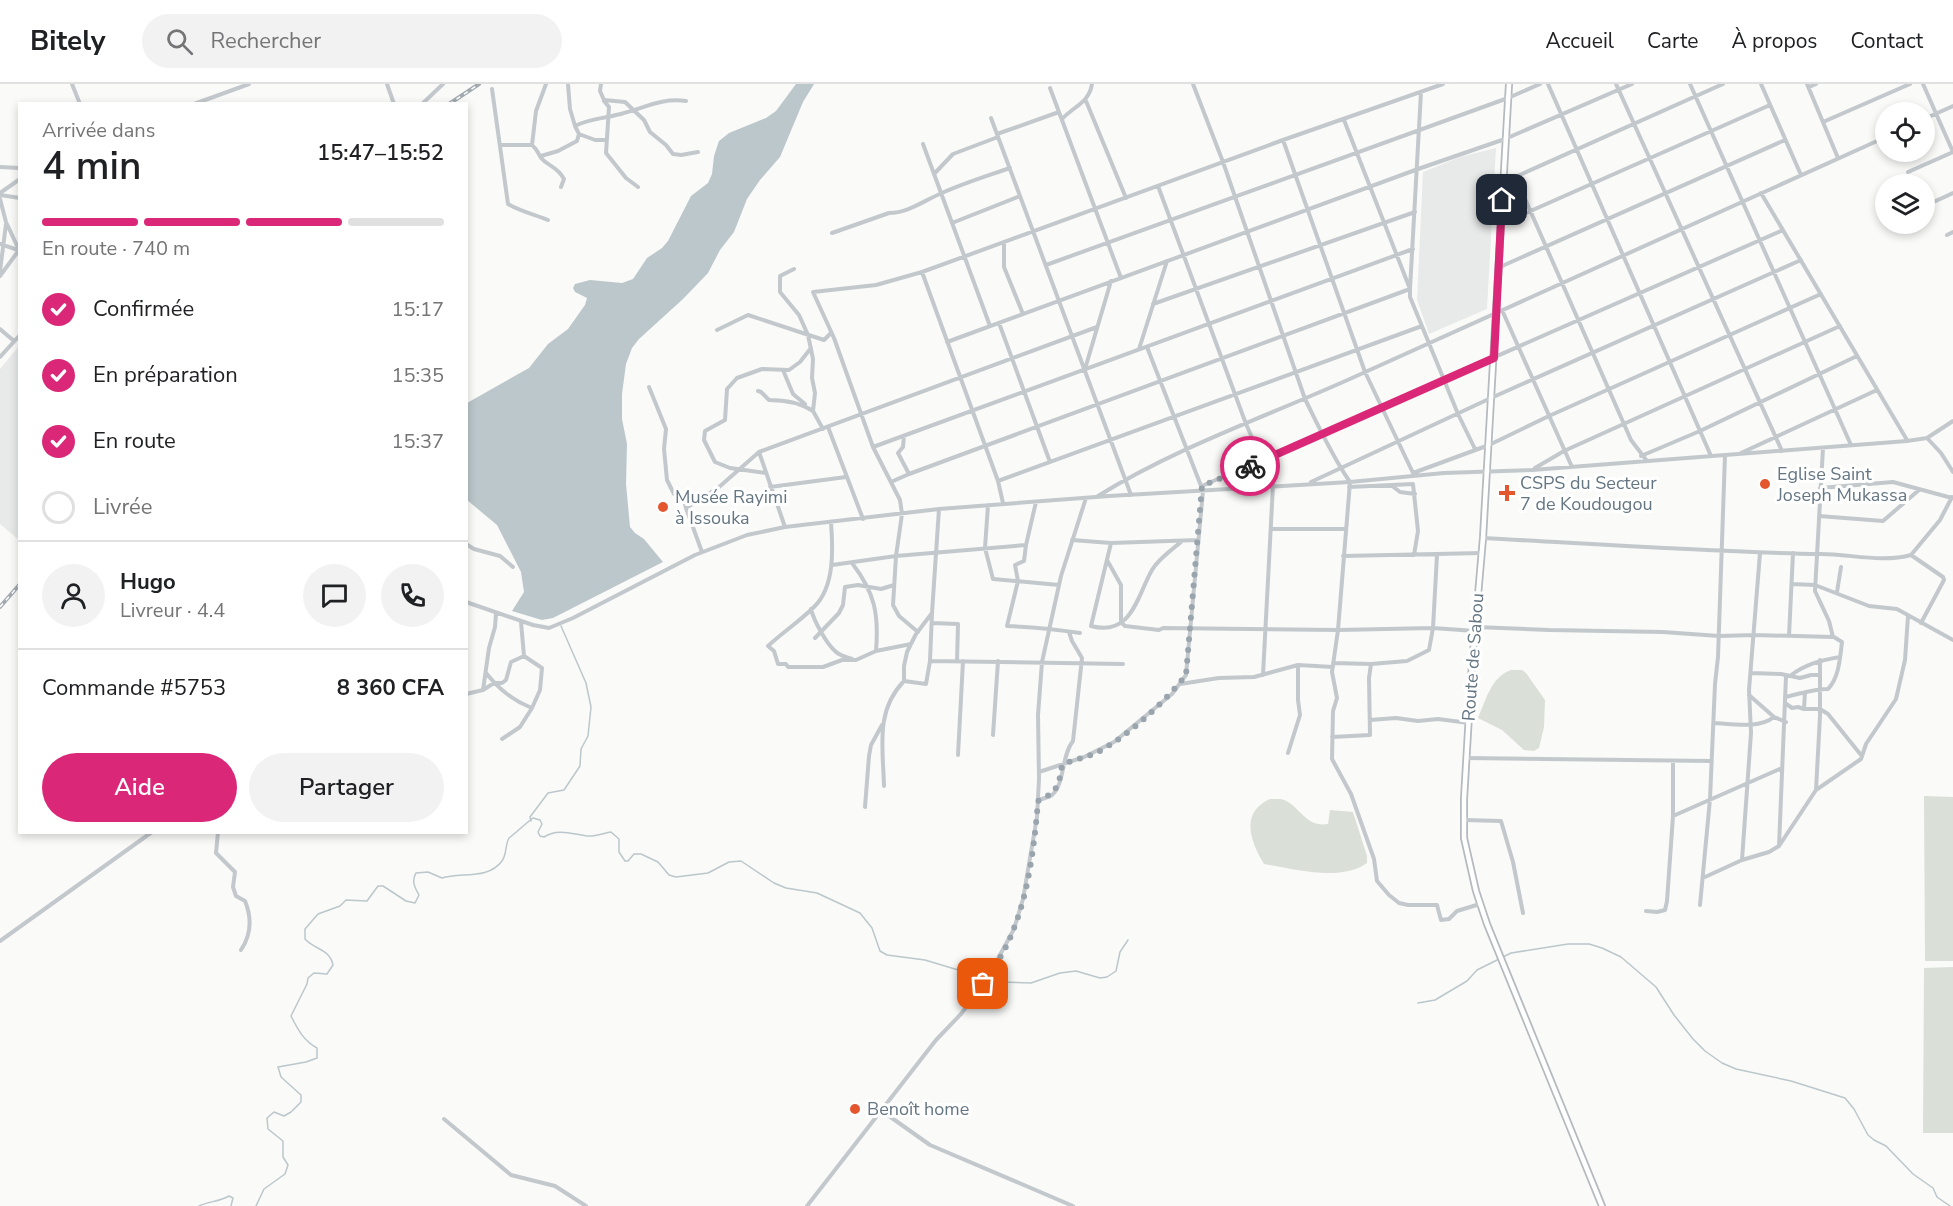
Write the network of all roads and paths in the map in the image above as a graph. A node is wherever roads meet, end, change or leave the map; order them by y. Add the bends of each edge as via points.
1 (72, 84) edge
2 (249, 84) edge
3 (387, 84) edge
4 (443, 84) edge
5 (546, 84) edge
6 (568, 84) edge
7 (601, 84) edge
8 (1092, 84) edge
9 (1193, 84) edge
10 (1443, 84) edge
11 (1509, 84) edge
12 (1540, 84) edge
13 (1548, 84) edge
14 (1616, 84) edge
15 (1632, 84) edge
16 (1690, 84) edge
17 (1723, 84) edge
18 (1761, 84) edge
19 (1816, 84) edge
20 (1910, 84) edge
21 (1923, 84) edge
22 (1808, 86) edge
23 (1050, 88) dead end
24 (492, 89) dead end
25 (1619, 90) junction
26 (1421, 92) junction
27 (1695, 97) junction
28 (1508, 98) junction
29 (604, 100) junction
30 (1086, 101) junction
31 (80, 102) edge
32 (200, 102) edge
33 (393, 102) edge
34 (424, 102) edge
35 (687, 102) dead end
36 (1770, 105) junction
37 (1953, 106) edge
38 (631, 110) junction
39 (1059, 112) junction
40 (1936, 114) junction
41 (1562, 115) junction
42 (607, 116) junction
43 (991, 118) dead end
44 (1062, 119) junction
45 (1344, 120) junction
46 (1823, 122) junction
47 (1634, 123) junction
48 (574, 126) junction
49 (1420, 130) junction
50 (1711, 132) junction
51 (579, 134) junction
52 (998, 136) junction
53 (1505, 139) junction
54 (607, 140) junction
55 (1283, 140) junction
56 (1785, 140) junction
57 (1875, 142) edge
58 (923, 144) dead end
59 (500, 145) junction
60 (532, 145) junction
61 (1576, 149) junction
62 (698, 152) dead end
63 (1953, 152) edge
64 (1357, 153) junction
65 (540, 157) junction
66 (1838, 158) junction
67 (1650, 159) junction
68 (1222, 162) junction
69 (1726, 166) junction
70 (0, 167) edge
71 (18, 168) edge
72 (1010, 168) junction
73 (1418, 169) junction
74 (1908, 172) dead end
75 (934, 174) junction
76 (1295, 175) junction
77 (1801, 175) junction
78 (1515, 176) junction
79 (18, 181) edge
80 (1504, 182) junction
81 (1592, 184) junction
82 (1158, 186) junction
83 (1370, 186) junction
84 (561, 187) dead end
85 (638, 187) dead end
86 (941, 193) junction
87 (1666, 193) junction
88 (1761, 193) junction
89 (1953, 194) edge
90 (0, 196) edge
91 (1020, 196) junction
92 (1235, 197) junction
93 (18, 198) edge
94 (1126, 198) junction
95 (1742, 202) junction
96 (1935, 202) edge
97 (1095, 209) junction
98 (1307, 209) junction
99 (1530, 211) junction
100 (1415, 212) junction
101 (1607, 219) junction
102 (548, 220) dead end
103 (1171, 220) junction
104 (6, 222) junction
105 (951, 223) junction
106 (1384, 223) junction
107 (1501, 224) junction
108 (1682, 229) junction
109 (1783, 230) junction
110 (1033, 231) junction
111 (1247, 232) junction
112 (1953, 232) edge
113 (832, 233) dead end
114 (1947, 235) dead end
115 (1760, 240) junction
116 (1004, 242) junction
117 (1108, 242) junction
118 (2, 245) edge
119 (1320, 245) junction
120 (1546, 246) junction
121 (18, 247) edge
122 (18, 249) edge
123 (1413, 249) junction
124 (18, 250) edge
125 (1184, 255) junction
126 (1396, 255) junction
127 (1623, 255) junction
128 (964, 256) junction
129 (1801, 260) junction
130 (1167, 261) junction
131 (1046, 265) junction
132 (1259, 267) junction
133 (1500, 267) junction
134 (1699, 267) junction
135 (794, 269) dead end
136 (0, 271) edge
137 (922, 272) junction
138 (1774, 272) junction
139 (0, 276) edge
140 (1121, 278) junction
141 (1332, 279) junction
142 (1111, 282) junction
143 (1562, 283) junction
144 (1196, 289) junction
145 (1410, 289) junction
146 (1640, 293) junction
147 (1821, 294) junction
148 (1713, 299) junction
149 (1059, 301) junction
150 (1271, 301) junction
151 (1153, 304) junction
152 (1790, 308) junction
153 (1500, 311) junction
154 (1023, 314) junction
155 (1344, 314) junction
156 (1579, 321) junction
157 (999, 323) junction
158 (1209, 324) junction
159 (990, 326) junction
160 (1422, 326) junction
161 (1654, 326) junction
162 (1840, 326) junction
163 (1097, 327) junction
164 (0, 329) edge
165 (717, 330) dead end
166 (831, 333) junction
167 (808, 335) junction
168 (1730, 335) junction
169 (1073, 336) junction
170 (1283, 336) junction
171 (18, 337) edge
172 (14, 341) junction
173 (947, 342) junction
174 (1428, 342) junction
175 (1805, 342) junction
176 (1147, 347) junction
177 (811, 348) junction
178 (1519, 348) junction
179 (1139, 350) junction
180 (1357, 350) junction
181 (1593, 354) junction
182 (1857, 356) junction
183 (0, 357) edge
184 (1494, 358) junction
185 (1013, 359) junction
186 (1222, 359) junction
187 (1670, 362) junction
188 (1085, 369) junction
189 (1745, 369) junction
190 (783, 370) junction
191 (1296, 372) junction
192 (1365, 372) junction
193 (1819, 374) junction
194 (961, 378) junction
195 (1533, 379) junction
196 (1444, 380) junction
197 (1160, 382) junction
198 (649, 387) dead end
199 (1608, 389) junction
200 (1877, 390) junction
201 (758, 391) dead end
202 (1025, 392) junction
203 (1235, 394) junction
204 (1685, 397) junction
205 (1491, 398) junction
206 (1305, 399) junction
207 (1760, 403) junction
208 (1098, 404) junction
209 (1382, 408) junction
210 (1835, 410) junction
211 (813, 411) junction
212 (973, 411) junction
213 (1458, 414) junction
214 (861, 415) junction
215 (1549, 416) junction
216 (1173, 417) junction
217 (1953, 421) edge
218 (1246, 424) junction
219 (1624, 424) junction
220 (1037, 427) junction
221 (826, 428) junction
222 (1700, 431) junction
223 (1322, 435) junction
224 (904, 436) junction
225 (1776, 437) junction
226 (1927, 438) junction
227 (1111, 440) junction
228 (1398, 441) junction
229 (1907, 441) junction
230 (1489, 445) junction
231 (986, 446) junction
232 (1851, 446) junction
233 (873, 447) junction
234 (1823, 448) junction
235 (1475, 449) junction
236 (1185, 450) junction
237 (1564, 451) junction
238 (1782, 451) junction
239 (759, 452) junction
240 (1738, 454) junction
241 (1725, 455) junction
242 (1641, 456) junction
243 (1711, 456) junction
244 (1263, 461) junction
245 (1647, 461) junction
246 (1050, 462) junction
247 (1572, 467) junction
248 (1341, 469) junction
249 (740, 470) junction
250 (1532, 470) junction
251 (1487, 471) junction
252 (1953, 472) edge
253 (766, 473) junction
254 (909, 474) junction
255 (1413, 475) junction
256 (846, 477) junction
257 (1126, 479) junction
258 (998, 481) junction
259 (891, 482) junction
260 (1350, 482) junction
261 (1308, 483) junction
262 (1273, 485) junction
263 (1391, 485) junction
264 (770, 487) junction
265 (1350, 487) junction
266 (1202, 488) junction
267 (1820, 488) junction
268 (1919, 490) junction
269 (1415, 494) junction
270 (1131, 495) junction
271 (1097, 497) junction
272 (1086, 498) junction
273 (1952, 498) edge
274 (1036, 502) junction
275 (1003, 503) junction
276 (988, 505) junction
277 (687, 508) junction
278 (939, 509) junction
279 (902, 514) junction
280 (1819, 516) junction
281 (862, 519) junction
282 (831, 522) junction
283 (785, 527) junction
284 (1270, 529) junction
285 (1346, 530) junction
286 (1484, 538) junction
287 (1072, 540) junction
288 (1198, 540) junction
289 (1182, 541) junction
290 (1111, 543) junction
291 (468, 545) edge
292 (1026, 545) junction
293 (985, 548) junction
294 (702, 552) junction
295 (1720, 552) junction
296 (935, 553) junction
297 (1482, 553) junction
298 (1760, 553) junction
299 (1793, 553) junction
300 (1816, 554) junction
301 (1414, 555) junction
302 (1437, 555) junction
303 (1911, 555) junction
304 (897, 556) junction
305 (1343, 556) junction
306 (1107, 560) junction
307 (852, 562) junction
308 (832, 566) junction
309 (513, 567) dead end
310 (1841, 567) dead end
311 (1018, 581) junction
312 (1792, 584) junction
313 (895, 585) junction
314 (1059, 585) junction
315 (1815, 585) junction
316 (869, 588) junction
317 (1836, 592) junction
318 (468, 603) edge
319 (811, 609) junction
320 (496, 613) junction
321 (933, 613) junction
322 (1908, 616) junction
323 (521, 622) junction
324 (1121, 622) junction
325 (932, 623) junction
326 (1921, 623) junction
327 (1049, 627) junction
328 (1191, 628) junction
329 (1432, 628) junction
330 (1264, 629) junction
331 (1475, 629) junction
332 (1338, 630) junction
333 (822, 632) junction
334 (918, 632) junction
335 (1069, 632) junction
336 (1080, 633) dead end
337 (1754, 635) junction
338 (1719, 636) junction
339 (1789, 636) junction
340 (1833, 637) junction
341 (815, 638) dead end
342 (1953, 640) edge
343 (911, 644) junction
344 (876, 651) junction
345 (524, 656) junction
346 (1840, 657) junction
347 (856, 660) junction
348 (1820, 660) junction
349 (930, 661) junction
350 (957, 661) junction
351 (963, 661) junction
352 (998, 661) junction
353 (1042, 662) junction
354 (1082, 663) junction
355 (1123, 664) dead end
356 (1371, 664) junction
357 (1298, 665) junction
358 (1333, 665) junction
359 (486, 673) junction
360 (1751, 673) junction
361 (1263, 675) junction
362 (1820, 675) junction
363 (1788, 676) junction
364 (904, 681) junction
365 (494, 683) junction
366 (1179, 684) junction
367 (1820, 689) junction
368 (483, 690) junction
369 (1805, 692) junction
370 (468, 694) edge
371 (1749, 695) junction
372 (1784, 699) junction
373 (532, 708) junction
374 (1803, 709) junction
375 (1820, 709) junction
376 (1774, 717) junction
377 (1370, 720) junction
378 (1786, 722) junction
379 (1469, 723) junction
380 (1714, 723) junction
381 (883, 724) junction
382 (1749, 724) junction
383 (993, 735) dead end
384 (1332, 737) junction
385 (502, 739) dead end
386 (1288, 753) dead end
387 (958, 755) dead end
388 (1862, 756) junction
389 (1466, 758) junction
390 (1673, 761) junction
391 (1711, 761) junction
392 (1062, 765) junction
393 (1782, 767) junction
394 (1039, 772) junction
395 (1747, 782) junction
396 (884, 786) dead end
397 (1816, 790) junction
398 (1710, 799) junction
399 (1038, 801) junction
400 (865, 807) dead end
401 (1673, 816) junction
402 (1464, 820) junction
403 (149, 834) edge
404 (218, 834) edge
405 (1779, 846) junction
406 (1742, 860) junction
407 (1704, 878) junction
408 (1480, 904) junction
409 (1700, 905) dead end
410 (1646, 911) dead end
411 (1523, 913) dead end
412 (0, 941) edge
413 (241, 951) dead end
414 (882, 1111) junction
415 (444, 1119) dead end
416 (586, 1206) edge
417 (807, 1206) edge
418 (1073, 1206) edge
419 (1602, 1206) edge

1 - 31 street
2 - 32 street
3 - 33 street
4 - 34 street
5 - 60 street via 536,111
6 - 48 street
7 - 29 street
8 - 30 street
9 - 68 street
10 - 26 street
11 - 28 main road, Route de Sabou
12 - 28 street
13 - 41 street
14 - 25 street
15 - 25 street
16 - 27 street
17 - 27 street
18 - 36 street
19 - 22 street
20 - 46 street
21 - 40 street
22 - 46 street
23 - 39 street
24 - 59 street
25 - 41 street
25 - 47 street
26 - 45 street
26 - 49 street
27 - 47 street
27 - 50 street
28 - 49 street
28 - 53 main road, Route de Sabou
29 - 38 street via 625,102
29 - 42 street via 609,107
30 - 44 street
30 - 94 street
35 - 38 street via 664,100
36 - 50 street
36 - 56 street
37 - 40 street
38 - 42 street
38 - 62 street via 673,154
39 - 44 street
39 - 52 street
40 - 63 street
41 - 53 street
41 - 61 street
42 - 48 street
42 - 54 street
43 - 52 street
44 - 97 street
45 - 55 street
45 - 64 street
46 - 66 street
47 - 61 street
47 - 67 street
48 - 51 street
49 - 64 street
49 - 73 street
50 - 67 street
50 - 69 street
51 - 54 street
51 - 65 street via 567,147
52 - 72 street
52 - 75 street via 953,154
53 - 73 street
53 - 80 main road, Route de Sabou
54 - 85 street via 606,153
55 - 68 street
55 - 76 street
56 - 69 street
56 - 77 street
57 - 66 street
58 - 75 street
59 - 60 street
59 - 102 street via 508,204
60 - 65 street
61 - 78 street
61 - 81 street
63 - 74 street
64 - 76 street
64 - 83 street
65 - 84 street via 562,175
66 - 77 street
67 - 81 street
67 - 87 street
68 - 82 street
68 - 92 street
69 - 87 street
69 - 95 street
70 - 71 street
72 - 86 street
72 - 91 street
73 - 83 street
73 - 100 street
75 - 86 street
76 - 92 street
76 - 98 street
77 - 88 street
78 - 80 street
78 - 99 street
79 - 90 street
80 - 107 main road, Route de Sabou
81 - 99 street
81 - 101 street
82 - 94 street
82 - 103 street
83 - 98 street
83 - 106 street
86 - 105 street
86 - 113 street
87 - 101 street
87 - 108 street
88 - 95 street
88 - 109 street
89 - 96 street
90 - 93 street
90 - 104 street
91 - 105 street
91 - 110 street
92 - 103 street
92 - 111 street
94 - 97 street
95 - 108 street
95 - 115 street
97 - 110 street
97 - 117 street
98 - 111 street
98 - 119 street
99 - 107 street
99 - 120 street
100 - 106 street
100 - 123 street
101 - 120 street
101 - 127 street
103 - 117 street
103 - 125 street
104 - 118 street
104 - 121 street
105 - 128 street
106 - 119 street
106 - 126 street
107 - 133 main road, Route de Sabou
108 - 127 street
108 - 134 street
109 - 115 street
109 - 129 street
110 - 116 street
110 - 131 street
111 - 125 street
111 - 132 street
112 - 114 street
115 - 134 street
115 - 138 street
116 - 128 street
116 - 154 street via 1004,267
117 - 131 street
117 - 140 street
118 - 122 street
118 - 136 street
119 - 132 street
119 - 141 street
120 - 133 street
120 - 143 street
123 - 126 street
123 - 145 street
124 - 139 street
125 - 130 street
125 - 144 street
126 - 141 street
126 - 145 street
127 - 143 street
127 - 146 street
128 - 137 street
128 - 159 street
129 - 138 street
129 - 147 street
130 - 140 street
130 - 151 street
131 - 149 street
132 - 144 street
132 - 150 street
133 - 153 main road, Route de Sabou
134 - 146 street
134 - 148 street
135 - 167 street via 780,276 780,292 799,315
137 - 166 street via 876,285 813,292
137 - 173 street
138 - 148 street
138 - 152 street
140 - 142 street
141 - 150 street
141 - 155 street
142 - 149 street
142 - 163 street
143 - 153 street
143 - 156 street
144 - 151 street
144 - 158 street
145 - 155 street
145 - 160 street
146 - 156 street
146 - 161 street
147 - 152 street
147 - 162 street
148 - 161 street
148 - 168 street
149 - 154 street
149 - 169 street
150 - 158 street
150 - 170 street
151 - 179 street
152 - 168 street
152 - 175 street
153 - 174 street
153 - 178 street
153 - 184 main road, Route de Sabou
154 - 157 street
155 - 170 street
155 - 180 street
156 - 178 street
156 - 181 street
157 - 159 street
157 - 185 street
158 - 176 street
158 - 186 street
159 - 173 street
160 - 174 street
160 - 180 street
161 - 181 street
161 - 187 street
162 - 175 street
162 - 182 street
163 - 169 street
163 - 188 street
164 - 172 street
165 - 167 street via 748,315
166 - 167 street via 824,340
166 - 214 street
167 - 177 street
168 - 187 street
168 - 189 street
169 - 185 street
169 - 188 street
170 - 186 street
170 - 191 street
171 - 172 street
172 - 183 street
173 - 194 street
174 - 192 street
174 - 196 street
175 - 189 street
175 - 193 street
176 - 179 street
176 - 197 street
177 - 190 street via 800,362
177 - 211 street
178 - 184 street
178 - 195 street
179 - 188 street
180 - 191 street
180 - 192 street
181 - 195 street
181 - 199 street
182 - 193 street
182 - 200 street
184 - 196 street
184 - 205 main road, Route de Sabou
185 - 194 street
185 - 202 street
186 - 197 street
186 - 203 street
187 - 199 street
187 - 204 street
188 - 202 street
188 - 208 street
189 - 204 street
189 - 207 street
190 - 211 street via 793,394
190 - 249 street via 762,369 737,378 727,389 725,420 705,431 704,440 715,462
191 - 203 street
191 - 206 street
192 - 206 street
192 - 209 street
193 - 207 street
193 - 210 street
194 - 212 street
194 - 214 street
195 - 205 street
195 - 215 street
196 - 209 street
196 - 213 street
197 - 208 street
197 - 216 street
198 - 277 street via 666,429 667,480 674,494 683,496
199 - 215 street
199 - 219 street
200 - 210 street
200 - 229 street
201 - 211 street via 769,400 798,403
202 - 212 street
202 - 220 street
203 - 216 street
203 - 218 street
204 - 219 street
204 - 222 street
205 - 213 street
205 - 230 main road, Route de Sabou
206 - 218 street
206 - 223 street
207 - 222 street
207 - 225 street
208 - 220 street
208 - 227 street
209 - 223 street
209 - 228 street
210 - 225 street
210 - 232 street
211 - 221 street
212 - 224 street
212 - 231 street
213 - 228 street
213 - 235 street
214 - 221 street
214 - 233 street
215 - 230 street
215 - 237 street
216 - 227 street
216 - 236 street
217 - 226 street
218 - 236 street
218 - 244 street
219 - 237 street
219 - 242 street
220 - 231 street
220 - 246 street
221 - 239 street
221 - 256 street
222 - 242 street
222 - 243 street
223 - 244 street
223 - 248 street
224 - 233 street
224 - 254 street via 898,453
225 - 238 street
225 - 240 street
226 - 229 street
226 - 252 street
227 - 246 street
227 - 257 street
228 - 248 street
228 - 255 street
229 - 232 street
230 - 235 street
230 - 251 main road, Route de Sabou
231 - 254 street
231 - 258 street
232 - 234 street
233 - 259 street
234 - 238 street
234 - 267 street
235 - 255 street
236 - 257 street
236 - 266 street
237 - 247 street
237 - 250 street
238 - 240 street
239 - 249 street
239 - 253 street
240 - 241 street
241 - 243 street
241 - 295 street
242 - 245 street
243 - 245 street
244 - 262 street
244 - 266 street
245 - 247 street
246 - 258 street
247 - 250 street
248 - 260 street
248 - 261 street
249 - 253 street
249 - 277 street
250 - 251 street
251 - 255 street
251 - 286 main road, Route de Sabou
253 - 264 street
254 - 259 street
255 - 260 street
256 - 264 street
256 - 281 street
257 - 270 street
257 - 271 street
258 - 275 street
259 - 279 street
260 - 261 street
260 - 265 street
261 - 262 street
262 - 266 street
262 - 284 street
263 - 265 street
263 - 269 street via 1400,492
263 - 269 street via 1413,484
264 - 283 street
265 - 285 street
266 - 270 street
266 - 288 street
267 - 268 street via 1893,482
267 - 280 street
268 - 273 street
268 - 280 street via 1883,521
269 - 301 street via 1418,531
270 - 271 street
271 - 272 street
272 - 274 street
272 - 287 street
273 - 303 street via 1940,520
274 - 275 street
274 - 292 street
275 - 276 street
276 - 278 street
276 - 293 street
277 - 294 street
278 - 279 street
278 - 296 street
279 - 281 street
279 - 304 street
280 - 300 street
281 - 282 street
282 - 283 street
282 - 308 street
283 - 294 street via 747,535
284 - 285 street
284 - 330 street
285 - 305 street
286 - 295 street
286 - 297 main road, Route de Sabou
287 - 290 street
287 - 314 street
288 - 289 street
288 - 328 street
289 - 290 street
289 - 324 street via 1153,569 1137,606
290 - 306 street
291 - 309 street via 500,556
292 - 293 street
292 - 311 street via 1024,561 1015,565
293 - 296 street
293 - 311 street via 993,579
294 - 323 street via 556,626
295 - 298 street
295 - 338 street
296 - 304 street
296 - 321 street
297 - 302 street
297 - 331 main road, Route de Sabou
298 - 299 street
298 - 337 street
299 - 300 street
299 - 312 street
300 - 303 street via 1883,558
300 - 315 street
301 - 302 street
301 - 305 street
302 - 329 street
303 - 326 street via 1944,580
304 - 307 street
304 - 313 street
305 - 332 street
306 - 324 street via 1121,585
306 - 324 street via 1091,626 1111,627
307 - 308 street
307 - 316 street
308 - 319 street via 822,597
310 - 317 street
311 - 314 street
311 - 327 street via 1007,626
312 - 315 street
312 - 339 street
313 - 316 street
313 - 334 street via 893,605 908,626
314 - 327 street
315 - 317 street
315 - 340 street
316 - 333 street via 845,587 839,613
316 - 344 street via 878,626
317 - 322 street via 1869,606 1897,609
318 - 320 street
319 - 333 street
319 - 347 street via 768,646 778,664 823,667
320 - 323 street
320 - 359 street
321 - 325 street
321 - 334 street
322 - 326 street
322 - 388 street via 1905,660 1896,699
323 - 345 street
324 - 328 street via 1152,630
325 - 349 street
325 - 350 street via 958,624
326 - 342 street
327 - 335 street
327 - 353 street
328 - 330 street
328 - 366 street via 1186,675
329 - 331 street
329 - 332 street
329 - 356 street via 1429,651 1407,661
330 - 332 street
330 - 361 street
331 - 338 street
331 - 379 main road, Route de Sabou
332 - 358 street
333 - 341 street
333 - 347 street via 832,649
334 - 343 street
335 - 336 street
335 - 354 street
337 - 338 street
337 - 339 street
337 - 360 street
338 - 380 street
339 - 340 street
340 - 346 street via 1842,642
343 - 344 street
343 - 364 street
344 - 347 street
345 - 365 street via 512,662 506,680
345 - 373 street via 542,668 540,690
346 - 348 street
346 - 367 street via 1834,683 1828,689
348 - 362 street
348 - 363 street
349 - 350 street
349 - 364 street via 926,684
350 - 351 street
351 - 352 street
351 - 387 street
352 - 353 street
352 - 383 street
353 - 354 street
353 - 394 street
354 - 355 street
354 - 392 street via 1073,741
356 - 358 street
356 - 377 street
357 - 358 street
357 - 361 street
357 - 386 street via 1300,716
358 - 384 street via 1337,698
359 - 365 street
359 - 368 street
360 - 363 street
360 - 371 street
361 - 366 street
362 - 363 street
362 - 367 street
363 - 372 street
364 - 381 street via 887,704
365 - 368 street
365 - 373 street via 515,701
366 - 392 street via 1114,742
367 - 369 street
367 - 375 street
368 - 370 street
369 - 372 street
369 - 374 street
371 - 376 street
371 - 382 street
372 - 374 street via 1792,708
372 - 378 street
373 - 385 street via 520,727
374 - 375 street
375 - 388 street
375 - 397 street
376 - 378 street
376 - 382 street
377 - 379 street via 1438,718
377 - 384 street via 1370,735
378 - 393 street
379 - 389 main road, Route de Sabou
380 - 382 street
380 - 391 street
381 - 396 street
381 - 400 street via 871,745
382 - 395 street
384 - 408 street via 1332,759 1351,794 1374,859 1377,881 1389,895 1408,905 1437,905 1441,920
388 - 397 street
389 - 390 street
389 - 402 main road, Route de Sabou
390 - 391 street
390 - 401 street
391 - 398 street
392 - 394 street
392 - 399 street via 1060,782 1052,795
393 - 395 street
393 - 405 street
394 - 399 street
395 - 398 street
395 - 406 street
397 - 405 street
398 - 401 street
398 - 407 street
399 - 414 street via 1029,869 1008,943 961,1014
401 - 410 street via 1665,910
402 - 408 main road, Route de Sabou
402 - 411 street via 1501,821
403 - 412 street
404 - 413 street via 216,854 235,872 236,896 245,901 249,910 250,933
405 - 406 street
406 - 407 street
407 - 409 street
408 - 419 main road, Route de Sabou
414 - 417 street
414 - 418 street via 930,1145
415 - 416 street via 511,1175 555,1186

